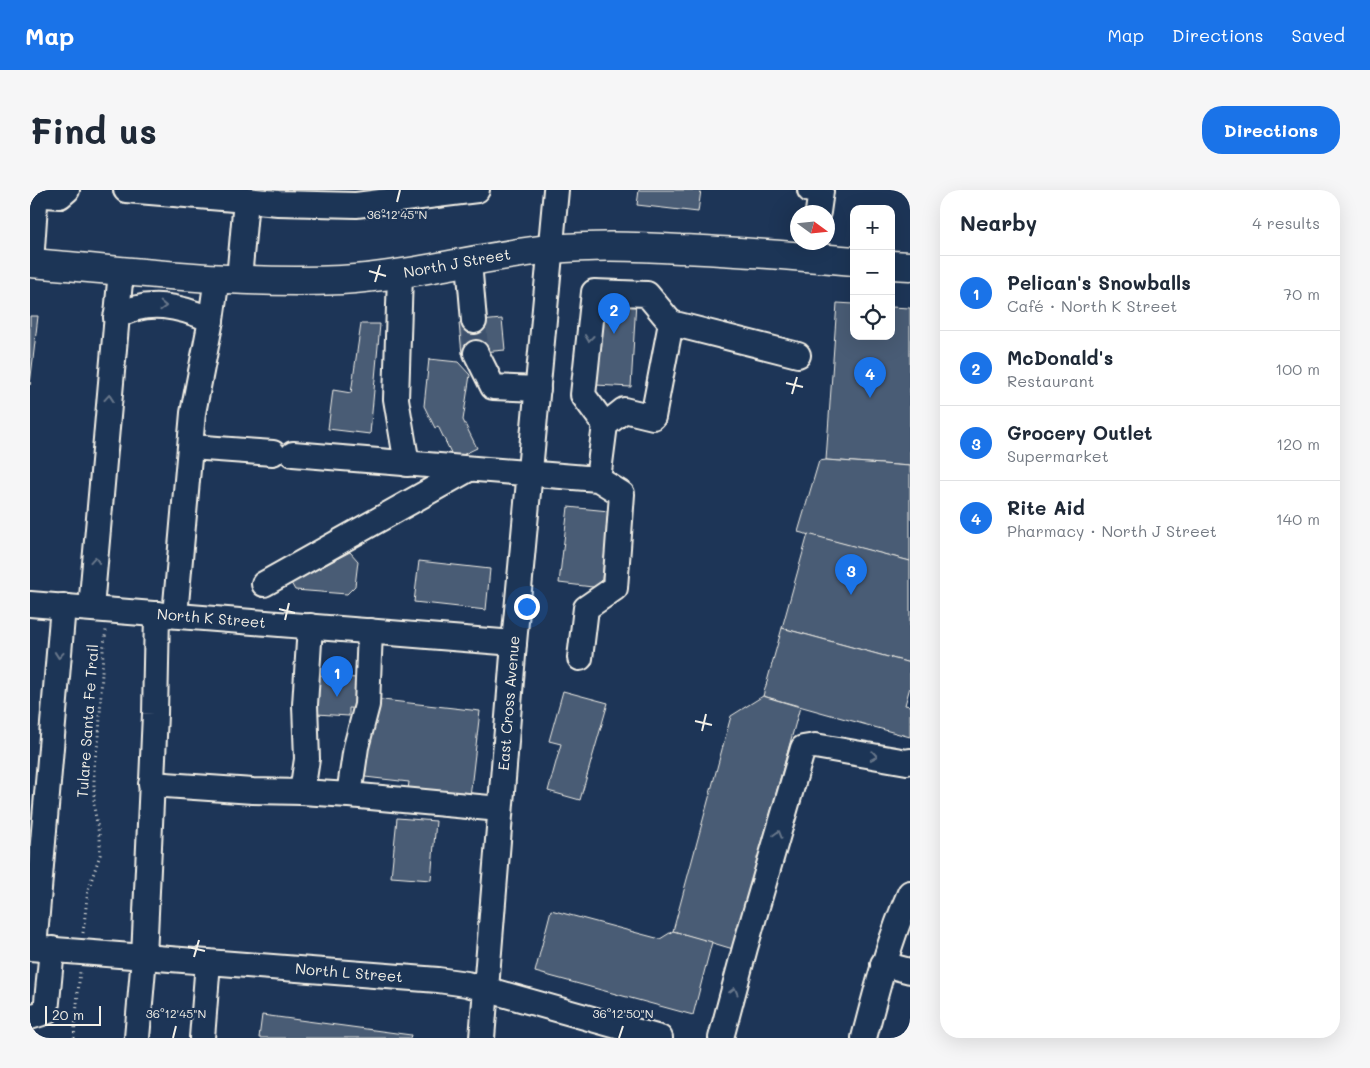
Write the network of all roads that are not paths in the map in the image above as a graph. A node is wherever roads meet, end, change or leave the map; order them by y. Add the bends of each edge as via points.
1 (67, 190) edge
2 (126, 190) edge
3 (477, 190) edge
4 (556, 190) edge
5 (810, 190) edge
6 (451, 192) edge
7 (34, 193) edge
8 (289, 197) edge
9 (338, 197) edge
10 (246, 200) junction
11 (819, 205) edge
12 (551, 249) junction
13 (813, 250) edge
14 (850, 260) edge
15 (30, 262) edge
16 (469, 262) junction
17 (895, 265) edge
18 (910, 266) edge
19 (121, 270) junction
20 (400, 275) junction
21 (228, 278) junction
22 (116, 317) junction
23 (211, 320) junction
24 (474, 321) tunnel mouth
25 (671, 323) junction
26 (476, 353) tunnel mouth
27 (798, 355) dead end
28 (538, 389) junction
29 (604, 425) junction
30 (190, 447) junction
31 (407, 464) junction
32 (469, 469) junction
33 (530, 474) junction
34 (598, 479) junction
35 (264, 584) dead end
36 (30, 604) edge
37 (62, 606) junction
38 (100, 609) junction
39 (166, 615) junction
40 (310, 626) junction
41 (370, 631) junction
42 (514, 643) junction
43 (580, 658) dead end
44 (910, 761) edge
45 (151, 784) junction
46 (302, 792) junction
47 (349, 795) junction
48 (500, 809) junction
49 (910, 893) edge
50 (39, 948) edge
51 (144, 957) junction
52 (208, 962) junction
53 (884, 964) junction
54 (910, 971) edge
55 (485, 990) junction
56 (30, 1017) edge
57 (138, 1038) edge
58 (202, 1038) edge
59 (482, 1038) edge
60 (660, 1038) edge
61 (721, 1038) edge
62 (864, 1038) edge

1 - 7 street via 60,196
2 - 10 street
3 - 6 street
4 - 12 street, East Cross Avenue
5 - 11 street via 821,191
6 - 9 street
7 - 15 street
8 - 9 street
8 - 10 street
10 - 21 street
12 - 13 main road, North J Street
12 - 16 main road, North J Street
12 - 28 street, East Cross Avenue
13 - 14 main road, North J Street
15 - 19 main road, North J Street
16 - 20 main road, North J Street
16 - 24 street
17 - 18 main road
19 - 21 main road, North J Street
19 - 22 street
20 - 21 main road, North J Street via 340,280
20 - 31 street via 396,399
21 - 23 street
22 -> 23 street via 142,306 173,306
38 -> 22 street
23 - 30 street via 193,413
25 - 27 street
25 - 29 street via 653,417 624,410
25 -> 29 street via 647,294 594,292 583,395
26 - 28 street via 494,387
28 - 33 street, East Cross Avenue
29 - 34 street
30 - 31 street
30 - 39 street
31 - 32 street
32 - 33 street
32 - 35 street
33 - 34 street
33 - 42 street, East Cross Avenue
34 - 43 street via 622,494 615,588 586,608
36 - 37 street, North K Street
37 - 38 street, North K Street
37 -> 50 street
38 - 39 street, North K Street
39 - 40 street, North K Street
39 - 45 street
40 - 41 street, North K Street
40 - 46 street via 305,705 307,759
41 - 42 street, North K Street
41 - 47 street via 367,705 356,747
42 - 48 street, East Cross Avenue
61 -> 44 street via 803,748 815,746
45 - 46 street
45 - 51 street
46 - 47 street
47 - 48 street
48 - 55 street, East Cross Avenue
49 - 53 street
50 - 51 street, North L Street
50 - 56 street via 46,1012
51 - 52 street, North L Street
51 - 57 street
52 - 55 street, North L Street via 438,980
52 - 58 street
53 - 54 street
53 - 62 street
55 - 59 street, East Cross Avenue
55 - 60 street, North L Street

